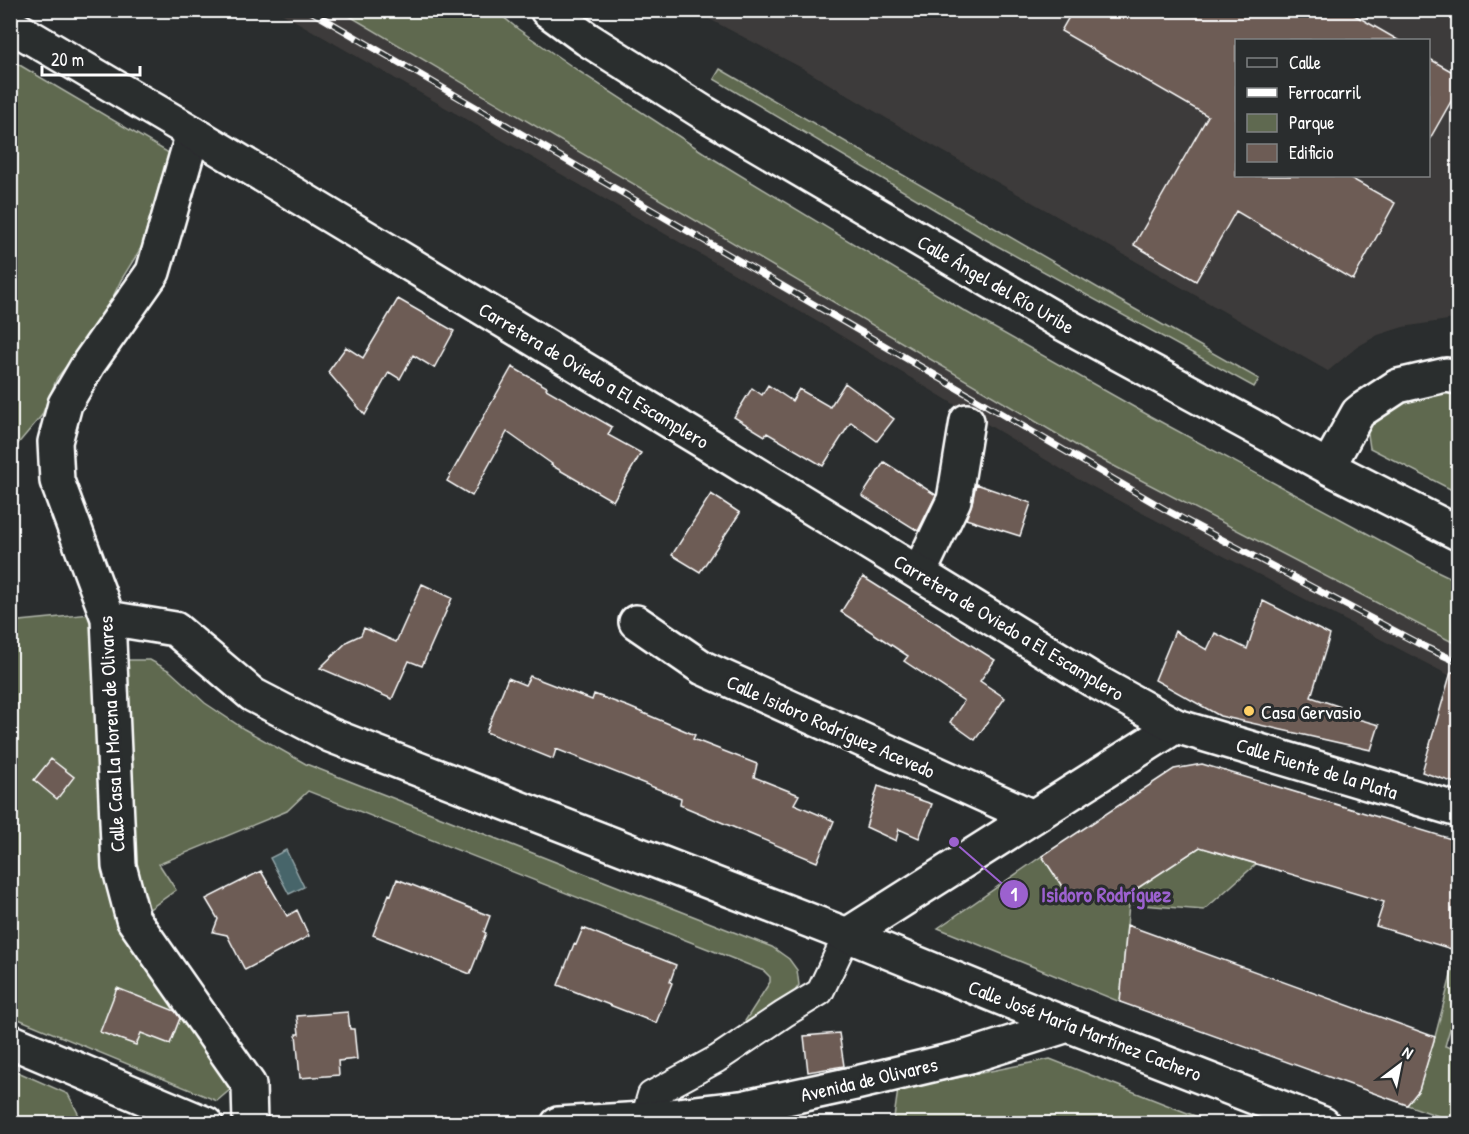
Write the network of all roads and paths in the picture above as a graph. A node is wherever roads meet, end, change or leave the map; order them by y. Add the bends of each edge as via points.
1 (547, 10) edge
2 (10, 25) edge
3 (193, 133) junction
4 (1458, 377) edge
5 (967, 421) dead end
6 (1328, 467) junction
7 (1458, 533) edge
8 (919, 573) junction
9 (108, 618) junction
10 (636, 622) dead end
11 (1176, 726) junction
12 (1458, 810) edge
13 (1033, 817) junction
14 (847, 935) junction
15 (1068, 1025) junction
16 (10, 1041) edge
17 (643, 1121) edge
18 (206, 1124) edge
19 (250, 1124) edge
20 (558, 1124) edge
21 (1323, 1124) edge

1 - 6 street, Calle Ángel del Río Uribe via 704,113 1002,288
2 - 3 street, Carretera de Oviedo a El Escamplero
3 - 8 street, Carretera de Oviedo a El Escamplero
3 - 9 street, Calle Casa La Morena de Olivares via 153,272 65,404 55,442 57,482
4 - 6 street via 1446,375 1398,386 1363,409
5 - 8 street via 968,467
6 - 7 street, Calle Ángel del Río Uribe
8 - 11 street, Carretera de Oviedo a El Escamplero
9 - 14 street, Calle José María Martínez Cachero via 175,629 253,695 330,735
9 - 19 street, Calle Casa La Morena de Olivares via 119,866 133,919 249,1085
10 - 13 street, Calle Isidoro Rodríguez Acevedo via 703,668
11 - 12 street, Calle Fuente de la Plata
11 - 13 street
13 - 14 street
14 - 15 street, Calle José María Martínez Cachero
14 - 17 street via 820,992 717,1059 651,1095
15 - 17 street, Avenida de Olivares via 970,1056 856,1083 741,1108
15 - 21 street, Calle José María Martínez Cachero
16 - 18 street
17 - 20 street, Avenida de Olivares

